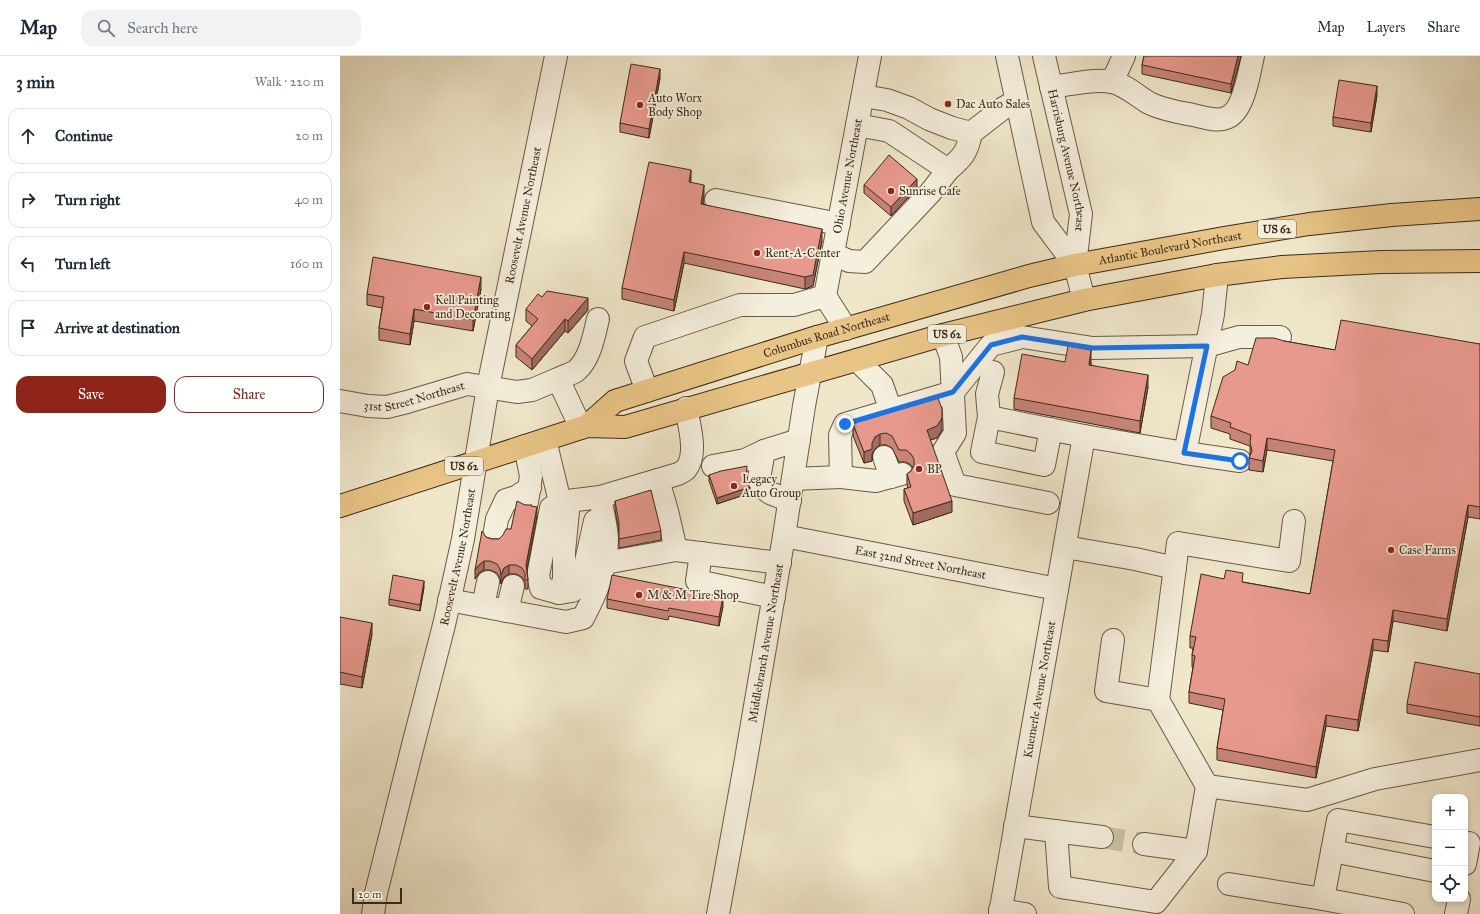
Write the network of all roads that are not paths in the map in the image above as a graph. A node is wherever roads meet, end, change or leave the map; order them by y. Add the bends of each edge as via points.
1 (556, 56) edge
2 (870, 56) edge
3 (1007, 56) edge
4 (1044, 56) edge
5 (1124, 56) edge
6 (1253, 56) edge
7 (1112, 82) junction
8 (1051, 87) junction
9 (863, 96) junction
10 (1016, 101) junction
11 (858, 125) junction
12 (971, 134) junction
13 (948, 170) junction
14 (716, 200) dead end
15 (1480, 209) edge
16 (839, 224) junction
17 (833, 254) junction
18 (1479, 261) edge
19 (1075, 265) junction
20 (1217, 275) junction
21 (825, 296) junction
22 (1084, 300) junction
23 (598, 319) dead end
24 (846, 329) junction
25 (943, 335) junction
26 (1280, 337) dead end
27 (817, 338) junction
28 (1207, 346) junction
29 (857, 360) junction
30 (993, 372) dead end
31 (811, 373) junction
32 (558, 379) junction
33 (488, 387) junction
34 (647, 391) junction
35 (953, 392) junction
36 (340, 401) edge
37 (686, 408) junction
38 (892, 414) junction
39 (989, 417) junction
40 (584, 427) junction
41 (1051, 429) junction
42 (1084, 436) junction
43 (799, 440) junction
44 (535, 443) junction
45 (764, 451) junction
46 (1184, 453) junction
47 (1240, 461) dead end
48 (476, 462) junction
49 (713, 466) dead end
50 (892, 469) dead end
51 (841, 476) junction
52 (793, 479) junction
53 (658, 480) junction
54 (790, 501) junction
55 (564, 502) junction
56 (1048, 503) dead end
57 (340, 506) edge
58 (602, 507) junction
59 (467, 518) junction
60 (1294, 521) dead end
61 (784, 536) junction
62 (1065, 547) junction
63 (676, 550) junction
64 (701, 553) junction
65 (605, 563) junction
66 (780, 563) junction
67 (1174, 568) junction
68 (488, 582) dead end
69 (514, 586) dead end
70 (1057, 589) junction
71 (774, 597) junction
72 (449, 600) junction
73 (483, 606) junction
74 (506, 611) junction
75 (1113, 640) dead end
76 (1158, 700) junction
77 (1480, 760) edge
78 (1207, 786) junction
79 (1015, 826) junction
80 (1056, 831) junction
81 (1432, 836) edge
82 (1102, 837) tunnel mouth
83 (1144, 844) tunnel mouth
84 (1196, 851) junction
85 (1332, 852) junction
86 (1432, 870) edge
87 (1229, 884) dead end
88 (1458, 902) edge
89 (1312, 903) edge
90 (1000, 912) edge
91 (373, 914) edge
92 (718, 914) edge
93 (1024, 914) edge
94 (1403, 914) edge
95 (1456, 914) edge

1 - 33 street, Roosevelt Avenue Northeast
2 - 9 street, Ohio Avenue Northeast
3 - 10 street, Harrisburg Avenue Northeast
4 - 8 street, Harrisburg Avenue Northeast
5 - 7 street
6 - 7 street via 1240,103 1234,113 1225,118 1210,119 1159,107
7 - 8 street via 1099,81
8 - 19 street, Harrisburg Avenue Northeast via 1081,214
9 - 11 street, Ohio Avenue Northeast
9 - 12 street via 902,105
10 - 12 street
10 - 19 street, Harrisburg Avenue Northeast via 1043,222
11 - 13 street via 889,130
11 - 16 street, Ohio Avenue Northeast
12 - 13 street via 968,147 961,159
13 - 17 street via 930,193 865,262 849,261
14 - 16 street
15 - 19 highway, Atlantic Boulevard Northeast / US 62 via 1309,224
16 - 17 street, Ohio Avenue Northeast
17 - 21 street, Ohio Avenue Northeast
18 - 20 highway, US 62 via 1320,265
19 - 22 street, Harrisburg Avenue Northeast
19 - 24 highway, Columbus Road Northeast / US 62
20 - 22 highway, US 62
20 - 28 street
21 - 24 street
21 - 34 street via 794,305 740,305 645,338 636,360
22 - 25 highway, Columbus Road Northeast / US 62
23 - 32 street, 31st Street Northeast via 593,343 584,360 576,371
24 - 27 highway, Columbus Road Northeast / US 62
25 - 29 highway, Columbus Road Northeast / US 62
25 - 35 street via 951,357
26 - 28 street via 1239,337
27 - 31 street
27 - 34 highway, Columbus Road Northeast / US 62
28 - 35 street via 1093,348 1022,337 991,345
28 - 46 street
29 - 31 highway, Columbus Road Northeast / US 62
29 - 38 street via 882,385
30 - 39 street via 987,394
31 - 37 highway, Columbus Road Northeast / US 62
31 - 43 street, Middlebranch Avenue Northeast
32 - 33 street, 31st Street Northeast via 532,390 518,392
32 - 40 street
33 - 36 street, 31st Street Northeast via 467,384 387,407
33 - 48 street, Roosevelt Avenue Northeast
34 - 40 highway, Columbus Road Northeast / US 62 via 615,401
35 - 38 street
35 - 56 street via 955,433 940,462 955,485
37 - 40 highway, Columbus Road Northeast / US 62 via 625,427
37 - 53 street via 692,447 690,461 685,470
38 - 51 street via 845,424 840,435
39 - 41 street
39 - 41 street via 982,452 1044,465
40 - 44 highway, Columbus Road Northeast / US 62
41 - 42 street
42 - 46 street
42 - 62 street, Kuemerle Avenue Northeast
43 - 45 street
43 - 52 street, Middlebranch Avenue Northeast
44 - 48 highway, Columbus Road Northeast / US 62
44 - 55 street
44 - 59 street via 528,496 506,500 495,527
45 - 49 street via 745,460
45 - 54 street via 758,484 770,493
46 - 47 street
48 - 57 highway, Columbus Road Northeast / US 62
48 - 59 street, Roosevelt Avenue Northeast
50 - 51 street via 876,481
51 - 52 street
52 - 54 street, Middlebranch Avenue Northeast
53 - 58 street
53 - 63 street
54 - 61 street, Middlebranch Avenue Northeast
55 - 58 street
55 - 58 street via 564,580 559,593 572,591 581,584 595,522
58 - 65 street via 607,536
59 - 72 street, Roosevelt Avenue Northeast
60 - 67 street via 1289,561 1178,543
61 - 66 street, Middlebranch Avenue Northeast
61 - 70 street, East 32nd Street Northeast
62 - 67 street
62 - 70 street, Kuemerle Avenue Northeast
63 - 64 street
63 - 65 street
64 - 66 street
64 - 71 street via 697,581
65 - 74 street via 599,585 583,618 566,622
66 - 71 street, Middlebranch Avenue Northeast
67 - 76 street
68 - 73 street
69 - 74 street
70 - 79 street, Kuemerle Avenue Northeast
71 - 92 street, Middlebranch Avenue Northeast
72 - 73 street
72 - 91 street, Roosevelt Avenue Northeast via 376,893
73 - 74 street
75 - 76 street via 1106,691
76 - 78 street
77 - 78 street via 1375,779 1307,800
78 - 84 street
79 - 80 street
79 - 90 street, Kuemerle Avenue Northeast
80 - 82 street
80 - 84 street via 1060,887 1156,902
81 - 85 street via 1338,820
83 - 84 street
85 - 86 street
85 - 89 street
87 - 89 street
88 - 95 street
89 - 94 street
90 - 93 street

